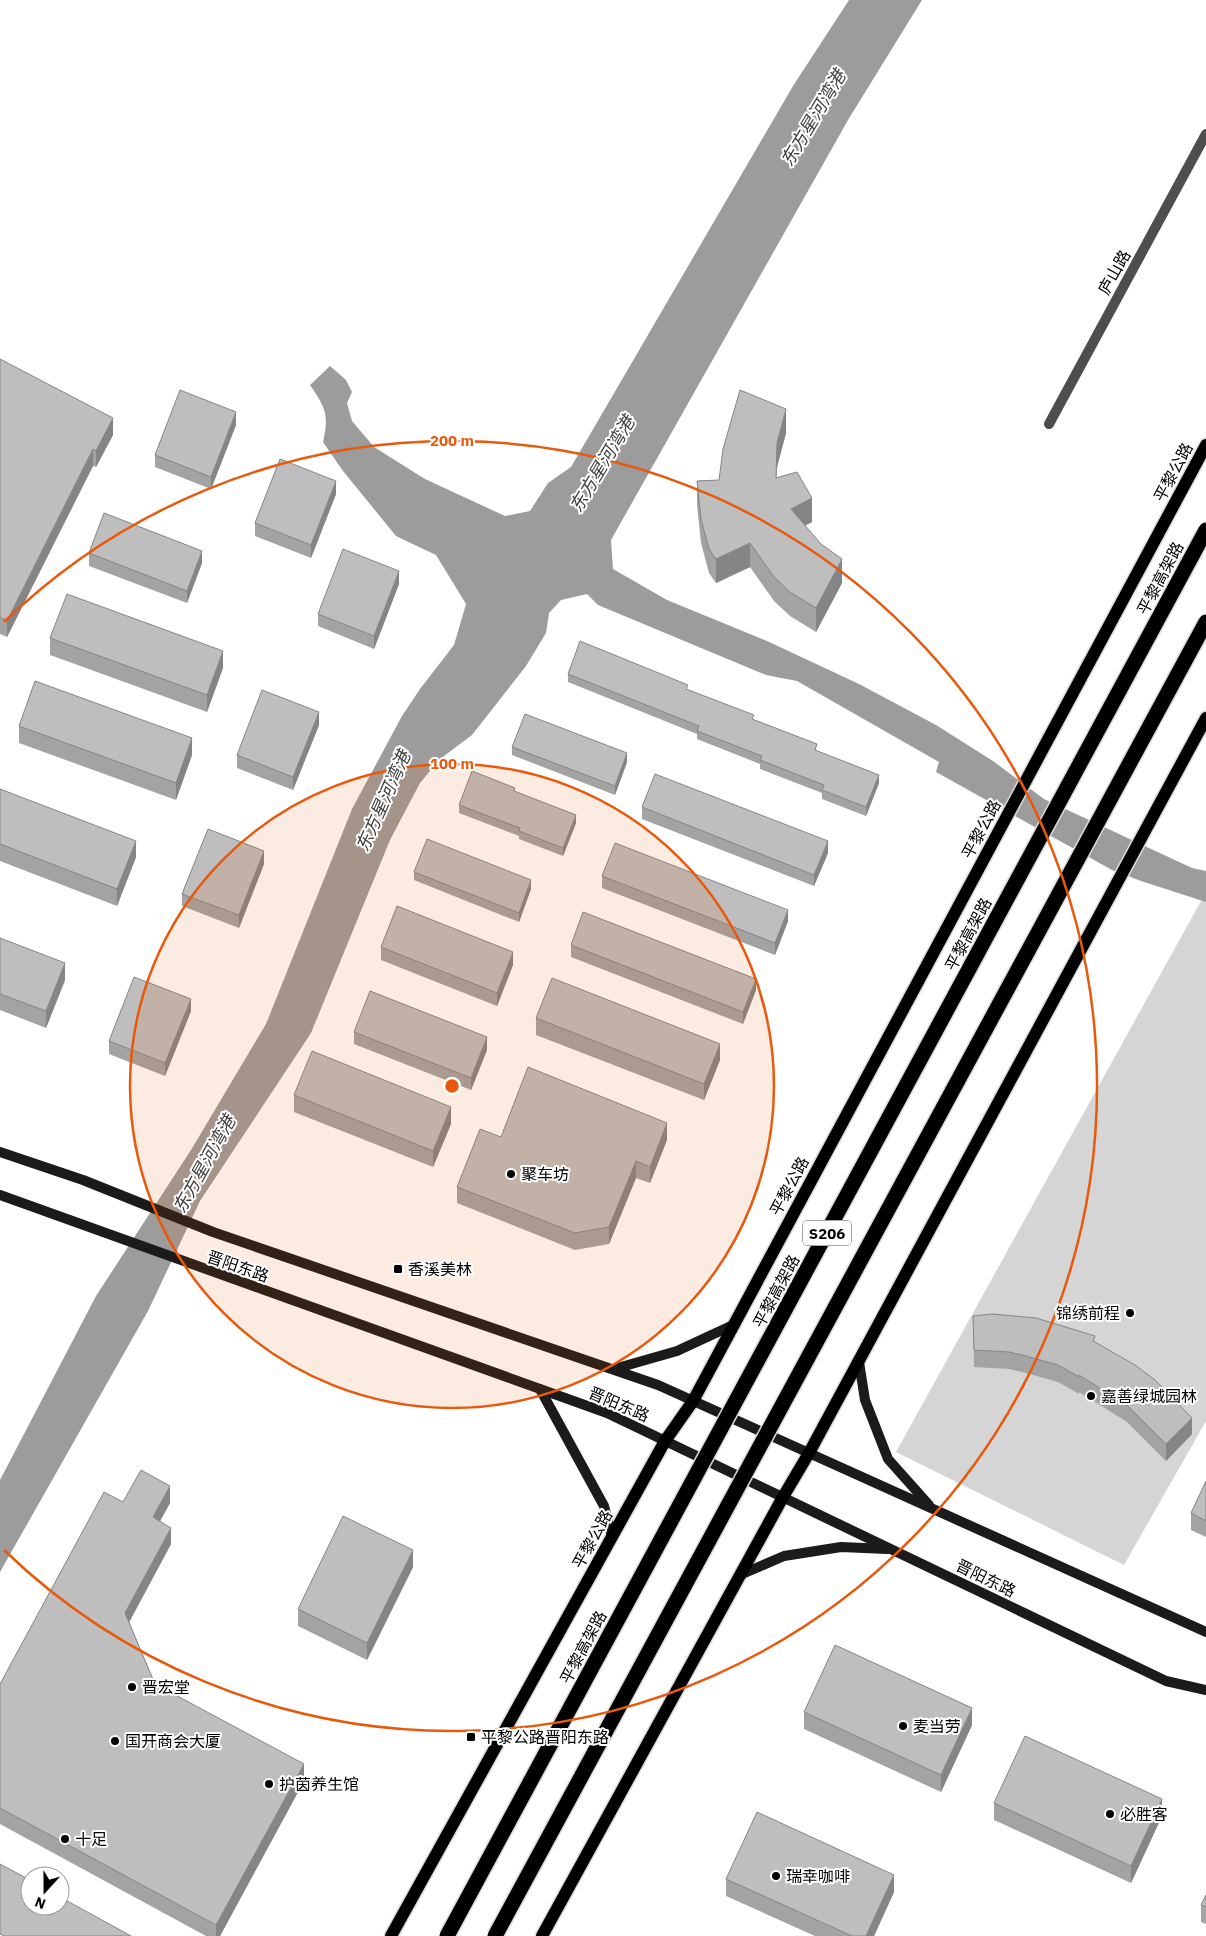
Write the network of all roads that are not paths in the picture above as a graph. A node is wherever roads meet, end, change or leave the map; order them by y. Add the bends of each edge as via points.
1 (1206, 134) edge
2 (1049, 424) dead end
3 (1206, 445) edge
4 (1206, 530) edge
5 (1206, 622) edge
6 (1206, 718) edge
7 (0, 1152) edge
8 (0, 1195) edge
9 (733, 1325) junction
10 (858, 1362) junction
11 (613, 1369) junction
12 (540, 1389) junction
13 (693, 1401) junction
14 (665, 1441) junction
15 (809, 1453) junction
16 (783, 1497) junction
17 (931, 1508) junction
18 (612, 1537) junction
19 (892, 1550) junction
20 (740, 1575) junction
21 (1206, 1632) edge
22 (1206, 1690) edge
23 (390, 1936) edge
24 (447, 1936) edge
25 (495, 1936) edge
26 (542, 1936) edge

1 - 2 street, 庐山路
3 - 9 main road, 平黎公路
4 - 24 highway, 平黎高架路 / S206, bridge
5 - 25 highway, S206, bridge
6 - 10 main road
7 - 11 main road, 晋阳东路 via 83,1180 213,1232
8 - 12 main road, 晋阳东路
9 - 11 main road via 677,1352
9 - 13 main road, 平黎公路
10 - 15 main road
10 - 17 main road via 865,1400 888,1459
11 - 13 main road, 晋阳东路
12 - 14 main road, 晋阳东路 via 607,1413
12 - 18 main road via 604,1506
13 - 14 main road, 平黎公路
13 - 15 main road, 晋阳东路
14 - 16 main road, 晋阳东路
14 - 18 main road, 平黎公路
15 - 16 main road
15 - 17 main road, 晋阳东路
16 - 19 main road, 晋阳东路
16 - 20 main road
17 - 21 main road, 晋阳东路
18 - 23 main road, 平黎公路
19 - 20 main road via 841,1547 784,1556
19 - 22 main road, 晋阳东路 via 1166,1681
20 - 26 main road

